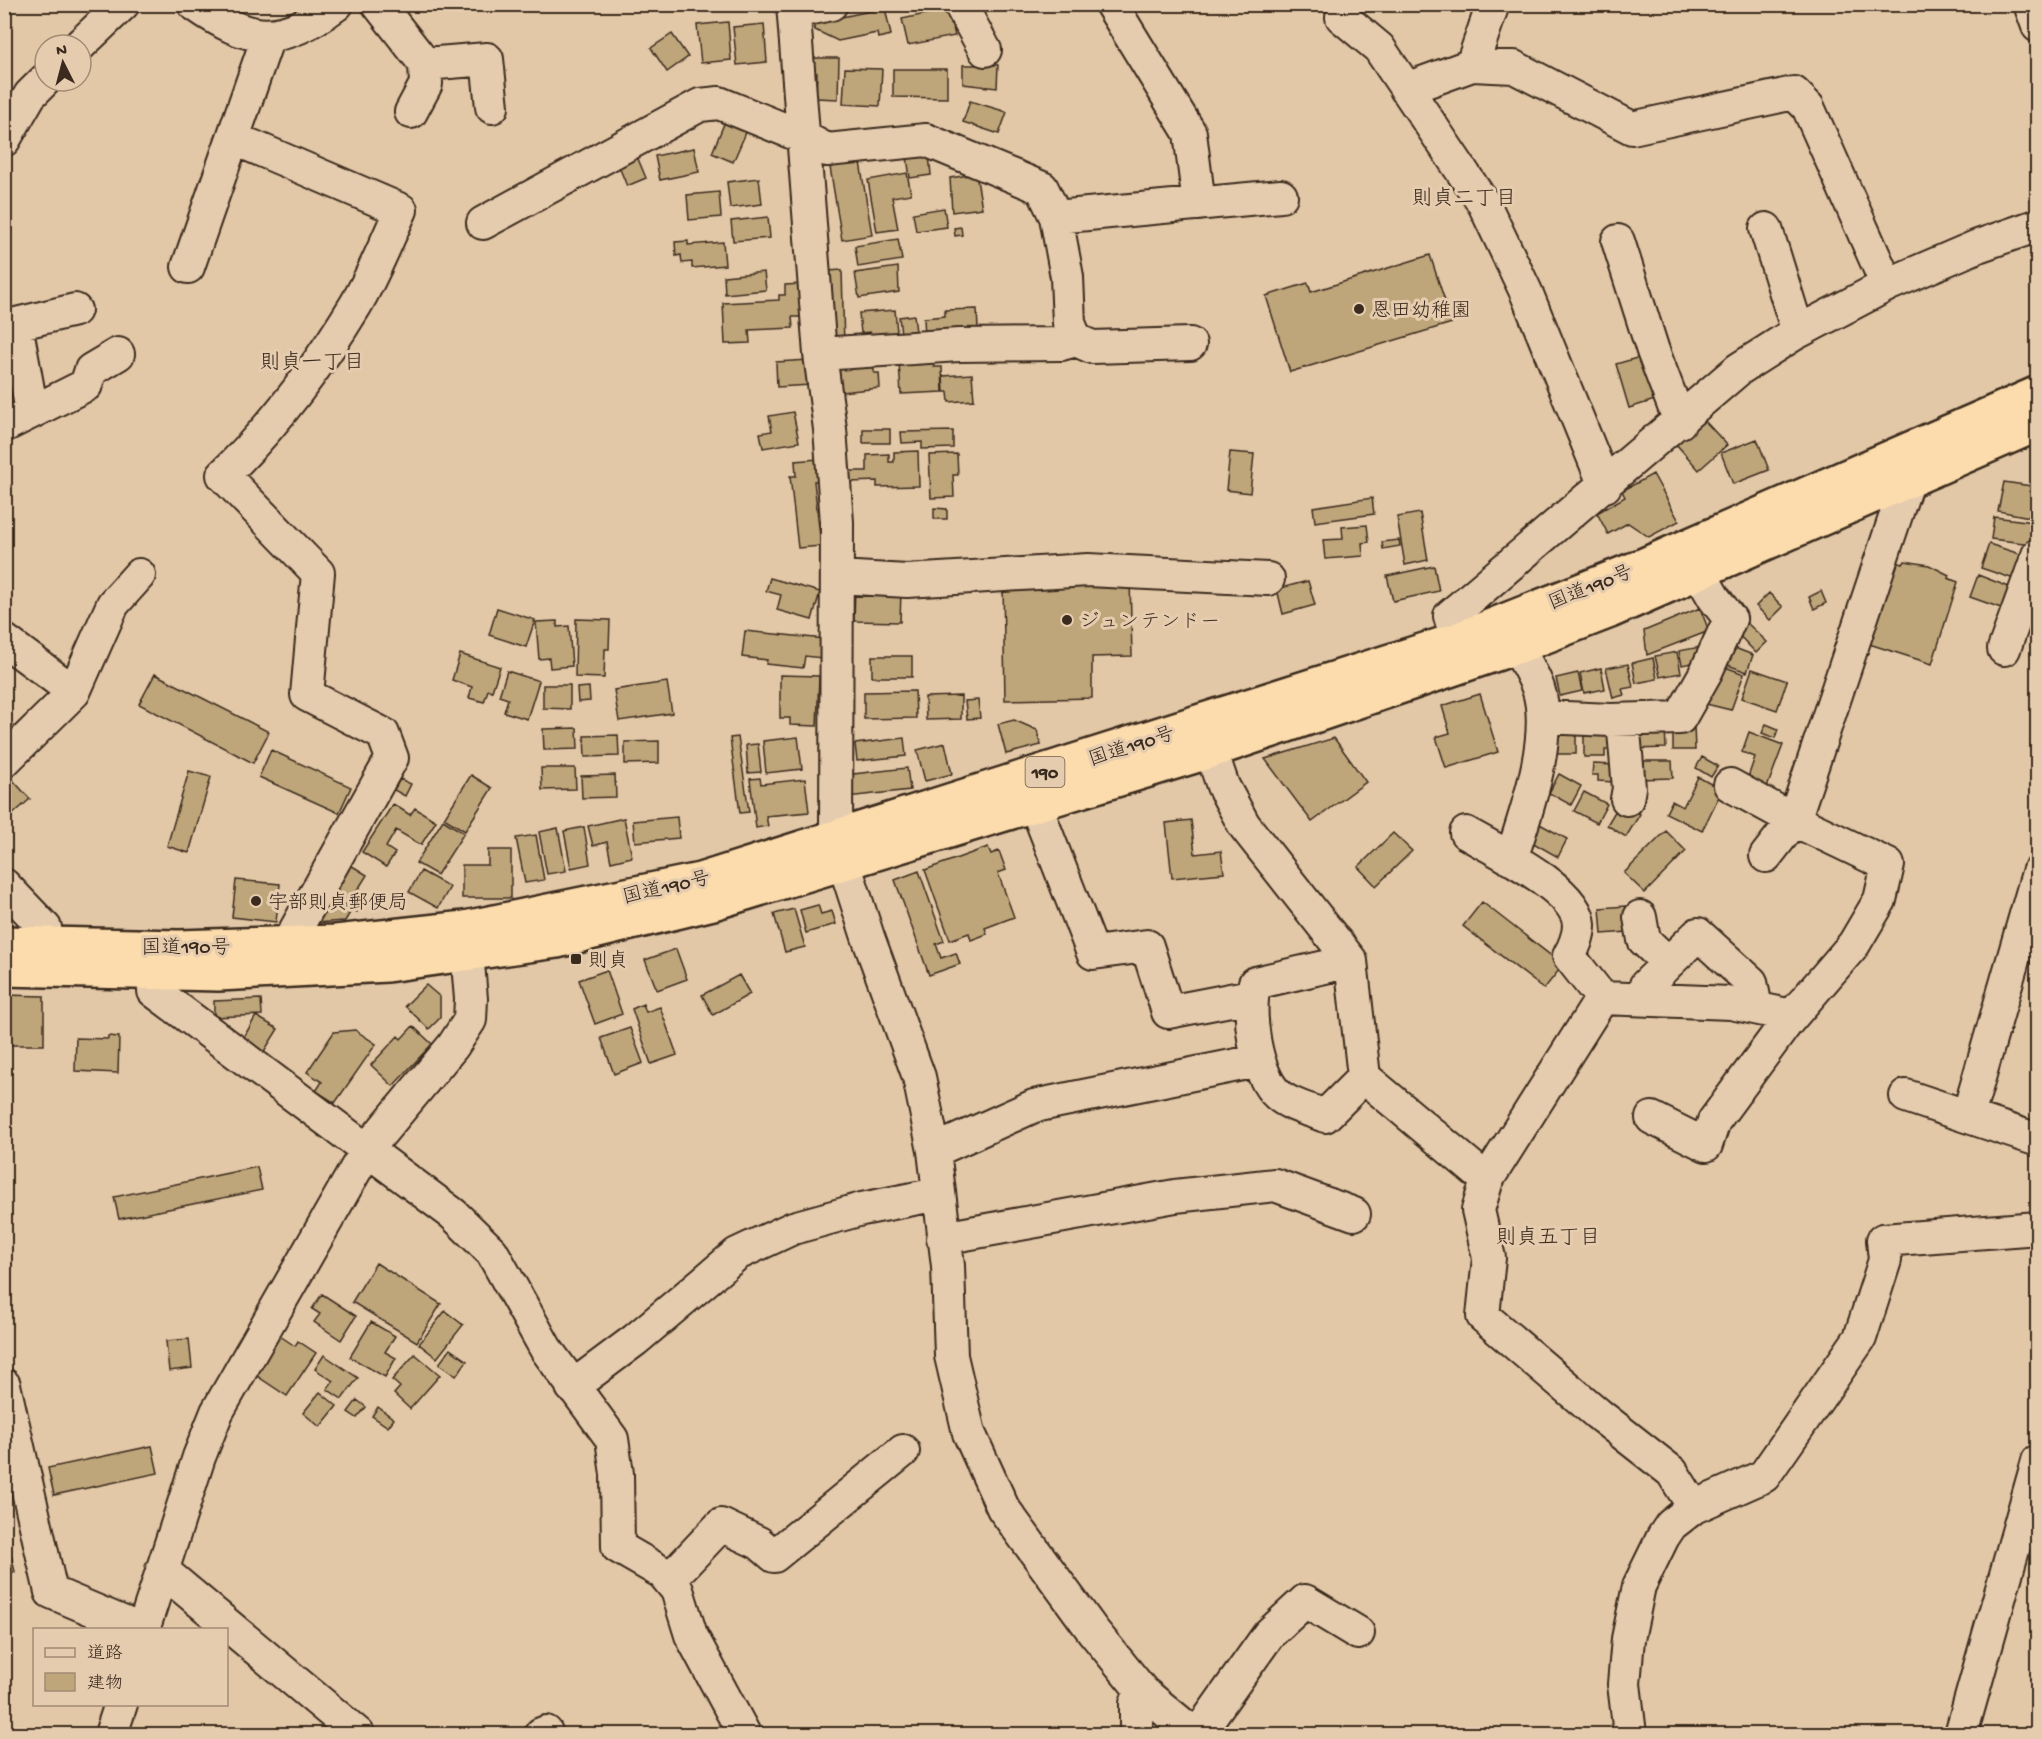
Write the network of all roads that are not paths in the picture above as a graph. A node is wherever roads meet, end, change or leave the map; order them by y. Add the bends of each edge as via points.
1 (194, 4) edge
2 (337, 4) edge
3 (378, 4) edge
4 (831, 4) edge
5 (960, 4) edge
6 (1111, 4) edge
7 (1493, 4) edge
8 (2030, 4) edge
9 (112, 8) edge
10 (794, 8) edge
11 (1342, 17) dead end
12 (2037, 26) edge
13 (90, 33) edge
14 (268, 37) junction
15 (985, 50) dead end
16 (425, 64) junction
17 (1472, 65) junction
18 (1406, 89) junction
19 (33, 92) edge
20 (492, 106) dead end
21 (411, 112) dead end
22 (803, 137) junction
23 (233, 138) junction
24 (4, 140) edge
25 (1281, 196) dead end
26 (1199, 204) junction
27 (1056, 217) junction
28 (483, 223) dead end
29 (2037, 225) edge
30 (1767, 229) dead end
31 (1618, 241) dead end
32 (188, 267) dead end
33 (1887, 285) junction
34 (75, 310) dead end
35 (1798, 332) junction
36 (1076, 340) junction
37 (1190, 344) dead end
38 (118, 354) dead end
39 (820, 354) junction
40 (2037, 393) edge
41 (18, 419) edge
42 (1680, 422) junction
43 (2037, 424) edge
44 (1908, 479) junction
45 (1605, 486) junction
46 (2037, 555) edge
47 (1699, 572) junction
48 (139, 575) dead end
49 (838, 577) junction
50 (1268, 579) dead end
51 (4, 640) edge
52 (1517, 647) junction
53 (2004, 649) dead end
54 (1460, 653) junction
55 (74, 692) junction
56 (1543, 717) junction
57 (1623, 720) junction
58 (1210, 751) junction
59 (4, 761) edge
60 (1730, 785) dead end
61 (1627, 799) dead end
62 (1035, 804) junction
63 (1794, 820) junction
64 (1466, 833) dead end
65 (840, 850) junction
66 (1766, 856) dead end
67 (1511, 860) junction
68 (2037, 873) edge
69 (4, 885) edge
70 (1640, 917) dead end
71 (466, 941) junction
72 (4, 944) edge
73 (286, 945) junction
74 (49, 958) junction
75 (1351, 961) junction
76 (1668, 963) junction
77 (4, 969) edge
78 (153, 974) junction
79 (1251, 996) junction
80 (1602, 998) junction
81 (1645, 999) junction
82 (1756, 1008) junction
83 (1792, 1016) junction
84 (1257, 1061) junction
85 (1364, 1077) junction
86 (1906, 1096) dead end
87 (1968, 1116) junction
88 (1652, 1118) dead end
89 (2037, 1140) edge
90 (368, 1148) junction
91 (934, 1151) junction
92 (1487, 1180) junction
93 (938, 1194) junction
94 (1354, 1214) dead end
95 (2037, 1228) edge
96 (943, 1238) junction
97 (4, 1385) edge
98 (572, 1387) junction
99 (903, 1451) dead end
100 (2037, 1461) edge
101 (1694, 1507) junction
102 (162, 1570) junction
103 (669, 1580) junction
104 (140, 1628) edge
105 (142, 1628) edge
106 (1358, 1632) dead end
107 (1143, 1692) junction
108 (120, 1706) edge
109 (111, 1734) edge
110 (358, 1734) edge
111 (744, 1734) edge
112 (1136, 1734) edge
113 (1196, 1734) edge
114 (1630, 1734) edge
115 (1960, 1734) edge

1 - 14 street via 251,34
2 - 14 street via 316,20
3 - 16 street
4 - 10 street
5 - 15 street
6 - 26 street via 1190,133
7 - 17 street
8 - 12 street
9 - 13 street
10 - 22 street
11 - 18 street via 1379,48
14 - 23 street
16 - 20 street via 487,59
16 - 21 street via 426,84
17 - 18 street
17 - 33 street via 1514,67 1632,128 1794,93 1808,107
18 - 45 street via 1438,132 1488,214 1526,292
19 - 24 street
22 - 27 street via 827,150 926,140 1042,188
22 - 28 street via 719,103 700,105
22 - 39 street
23 - 32 street
23 - 73 street via 401,210 356,305 279,416 223,475 318,573 308,695 383,735 392,758
25 - 26 street
26 - 27 street
27 - 36 street via 1067,277 1069,322
29 - 33 street
30 - 35 street
31 - 42 street
33 - 35 street
34 - 41 street via 16,324
35 - 42 street via 1739,369
36 - 37 street via 1092,347
36 - 39 street via 1061,344 959,345
38 - 41 street via 91,370 86,385
39 - 49 street via 830,429
40 - 54 highway, 国道190号 / 190 via 1637,568
42 - 45 street
43 - 44 highway, 国道190号 / 190
44 - 47 highway, 国道190号 / 190
44 - 63 street
45 - 54 street via 1450,616
46 - 53 street
47 - 52 highway, 国道190号 / 190
47 - 57 street via 1730,619 1706,672 1680,718
48 - 55 street via 113,604
49 - 50 street via 907,581 1088,570
49 - 65 street
51 - 55 street
52 - 54 highway, 国道190号 / 190
52 - 56 street via 1538,688
54 - 58 highway, 国道190号 / 190
54 - 65 highway, 国道190号 / 190
55 - 59 street
56 - 57 street
56 - 67 street via 1535,776
57 - 61 street
58 - 62 highway, 国道190号 / 190
58 - 75 street via 1244,825
60 - 63 street
62 - 65 highway, 国道190号 / 190
62 - 79 street via 1093,953 1147,946 1168,1012
63 - 66 street
63 - 83 street via 1888,865 1880,900 1854,944
64 - 67 street
65 - 71 highway, 国道190号 / 190 via 700,880
65 - 91 street via 920,1077
67 - 80 street via 1555,888 1572,905 1579,925 1569,956
68 - 87 street
69 - 74 street via 45,928
70 - 76 street via 1644,940
71 - 73 highway, 国道190号 / 190
71 - 78 highway, 国道190号 / 190 via 308,971
71 - 90 street via 470,1020
72 - 74 highway, 国道190号 / 190
73 - 74 highway, 国道190号 / 190
74 - 77 highway, 国道190号 / 190
74 - 78 highway, 国道190号 / 190
75 - 79 street via 1255,983
75 - 85 street
76 - 81 street via 1646,985
76 - 82 street via 1698,934 1751,982
78 - 90 street via 154,991
79 - 84 street
80 - 81 street
80 - 92 street
81 - 82 street
82 - 83 street
83 - 88 street via 1714,1121 1706,1146
84 - 85 street via 1278,1095 1325,1116
84 - 91 street via 1034,1106
85 - 92 street
86 - 87 street
87 - 89 street
90 - 98 street via 453,1214 492,1252 546,1350
90 - 102 street via 217,1412
91 - 93 street
92 - 101 street via 1478,1210 1489,1258 1483,1316 1672,1472
93 - 96 street
93 - 98 street via 793,1228 737,1254
94 - 96 street via 1275,1185 1175,1196
95 - 101 street via 1883,1240 1885,1260 1860,1338 1764,1476
96 - 107 street via 948,1266 951,1356 969,1433 1003,1508
97 - 104 street via 51,1592
98 - 103 street via 612,1439 617,1474 618,1547
99 - 103 street via 774,1556 759,1543 721,1525
100 - 115 street
101 - 114 street via 1671,1525 1639,1586 1624,1684
102 - 105 street
102 - 110 street
103 - 111 street via 677,1590 700,1654
106 - 113 street via 1305,1601 1269,1634
107 - 112 street via 1136,1702
107 - 113 street
108 - 109 street

